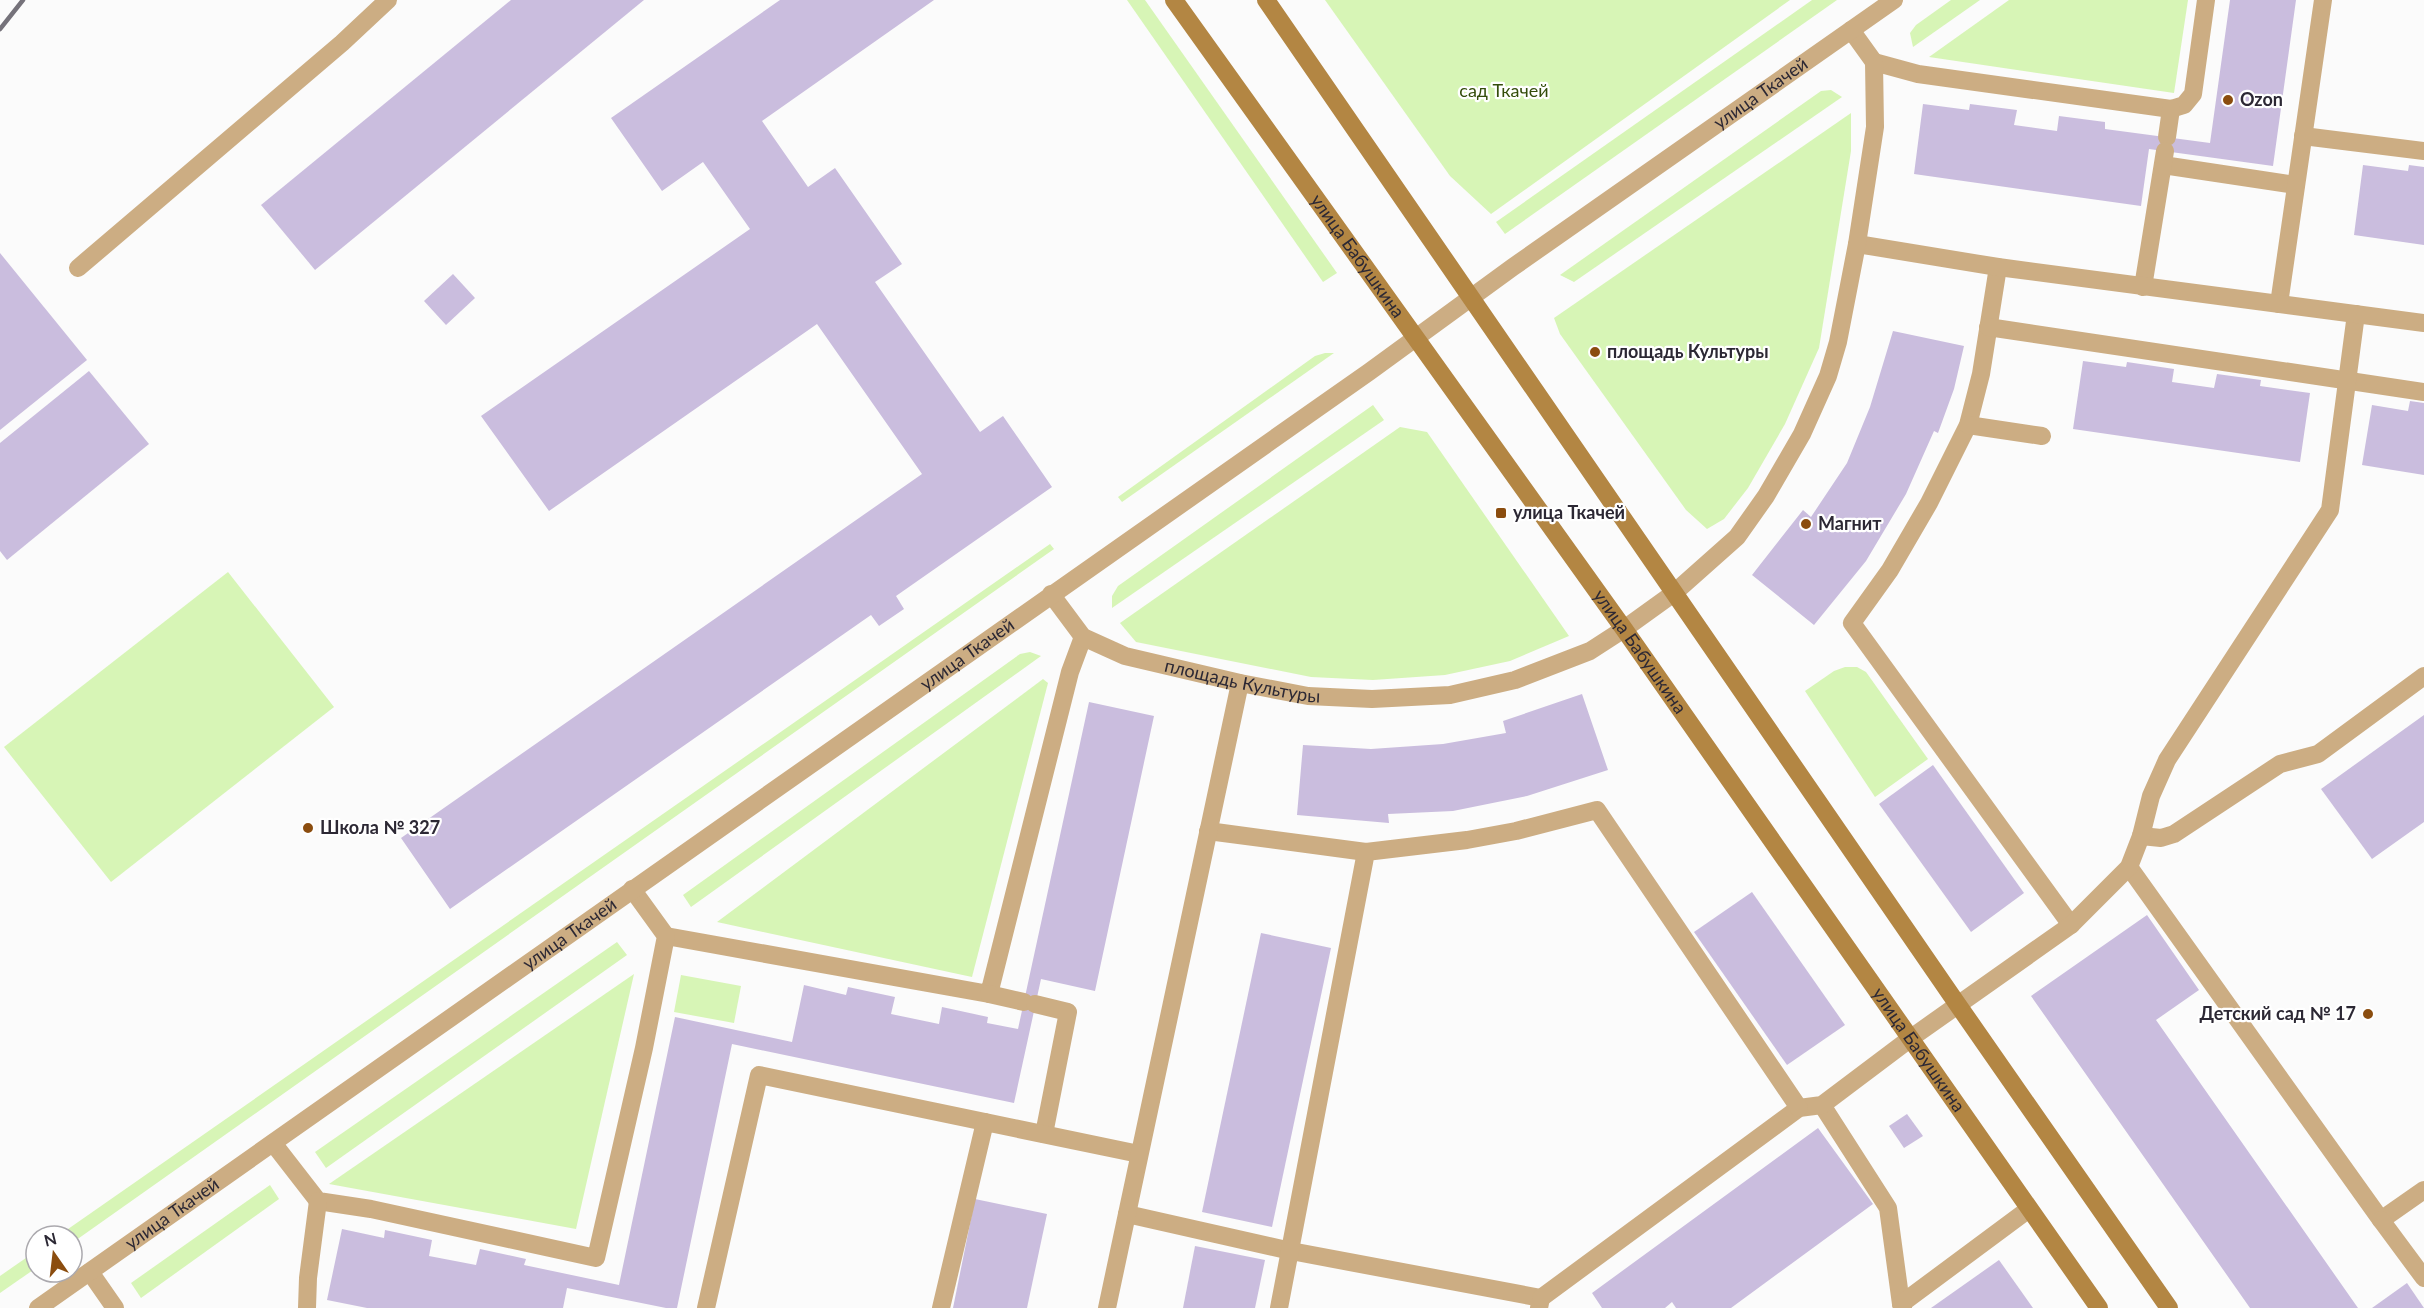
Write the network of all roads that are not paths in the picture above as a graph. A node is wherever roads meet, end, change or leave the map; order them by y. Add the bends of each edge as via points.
1 (388, 0) edge
2 (1174, 0) edge
3 (1266, 0) edge
4 (1894, 0) edge
5 (2206, 0) edge
6 (2323, 0) edge
7 (1851, 30) junction
8 (1874, 62) junction
9 (2171, 109) junction
10 (2303, 136) junction
11 (2165, 151) junction
12 (2424, 151) edge
13 (2296, 185) junction
14 (1857, 244) junction
15 (1998, 267) junction
16 (78, 268) dead end
17 (2143, 286) junction
18 (1471, 298) junction
19 (2279, 304) junction
20 (2356, 314) junction
21 (2424, 323) edge
22 (1988, 327) junction
23 (1416, 339) junction
24 (2348, 380) junction
25 (2424, 392) edge
26 (1968, 425) junction
27 (2042, 436) dead end
28 (1674, 593) junction
29 (1051, 594) junction
30 (1624, 629) junction
31 (1083, 637) junction
32 (2424, 676) edge
33 (1240, 683) junction
34 (1208, 831) junction
35 (2141, 836) junction
36 (1366, 852) junction
37 (2129, 867) junction
38 (632, 889) junction
39 (2071, 925) junction
40 (666, 936) junction
41 (989, 994) junction
42 (1958, 1005) junction
43 (1911, 1038) junction
44 (1822, 1105) junction
45 (1799, 1108) junction
46 (985, 1122) junction
47 (1044, 1134) junction
48 (273, 1143) junction
49 (1139, 1154) junction
50 (2424, 1190) edge
51 (318, 1201) junction
52 (2029, 1209) junction
53 (1127, 1214) junction
54 (2381, 1220) junction
55 (1291, 1251) junction
56 (90, 1272) junction
57 (2424, 1278) edge
58 (1540, 1303) edge
59 (1902, 1306) edge
60 (39, 1308) edge
61 (115, 1308) edge
62 (307, 1308) edge
63 (706, 1308) edge
64 (941, 1308) edge
65 (1107, 1308) edge
66 (1279, 1308) edge
67 (2099, 1308) edge
68 (2169, 1308) edge

1 - 16 street
2 - 23 street, улица Бабушкина
3 - 18 street
4 - 7 street, улица Ткачей
5 - 9 street via 2193,94 2184,105
6 - 10 street
7 - 8 street
7 - 18 street, улица Ткачей
8 - 9 street via 1918,74
8 - 14 street, площадь Культуры via 1875,127
9 - 11 street
10 - 12 street
10 - 13 street
11 - 13 street
11 - 17 street
13 - 19 street
14 - 15 street
14 - 28 street, площадь Культуры via 1838,342 1828,376 1802,434 1737,537
15 - 17 street
15 - 22 street
17 - 19 street
18 - 23 street, улица Ткачей
18 - 28 street
19 - 20 street
20 - 21 street
20 - 24 street
22 - 24 street
22 - 26 street
23 - 29 street, улица Ткачей
23 - 30 street, улица Бабушкина
24 - 25 street
24 - 35 street via 2330,510 2167,760 2151,796
26 - 27 street
26 - 39 street via 1890,570 1852,623
28 - 30 street, площадь Культуры
28 - 42 street
29 - 31 street, площадь Культуры
29 - 38 street, улица Ткачей
30 - 33 street, площадь Культуры via 1590,651 1515,680 1450,695 1372,699 1308,696
30 - 43 street, улица Бабушкина
31 - 33 street, площадь Культуры via 1125,656
31 - 41 street via 1070,672
32 - 35 street via 2318,754 2280,764 2174,834 2161,838
33 - 34 street
34 - 36 street
34 - 49 street
35 - 37 street
36 - 45 street via 1497,835 1597,810
36 - 55 street
37 - 39 street
37 - 54 street
38 - 40 street
38 - 48 street, улица Ткачей
39 - 42 street
40 - 41 street
40 - 51 street via 596,1258
41 - 47 street via 1068,1012
42 - 43 street
42 - 68 street
43 - 44 street
43 - 52 street, улица Бабушкина
44 - 45 street
44 - 59 street via 1888,1208
45 - 58 street
46 - 47 street
46 - 63 street via 759,1075
46 - 64 street
47 - 49 street
48 - 51 street
48 - 56 street, улица Ткачей
49 - 53 street
50 - 54 street
51 - 62 street
52 - 59 street
52 - 67 street, улица Бабушкина
53 - 55 street
53 - 65 street
54 - 57 street
55 - 58 street
55 - 66 street
56 - 60 street, улица Ткачей
56 - 61 street

